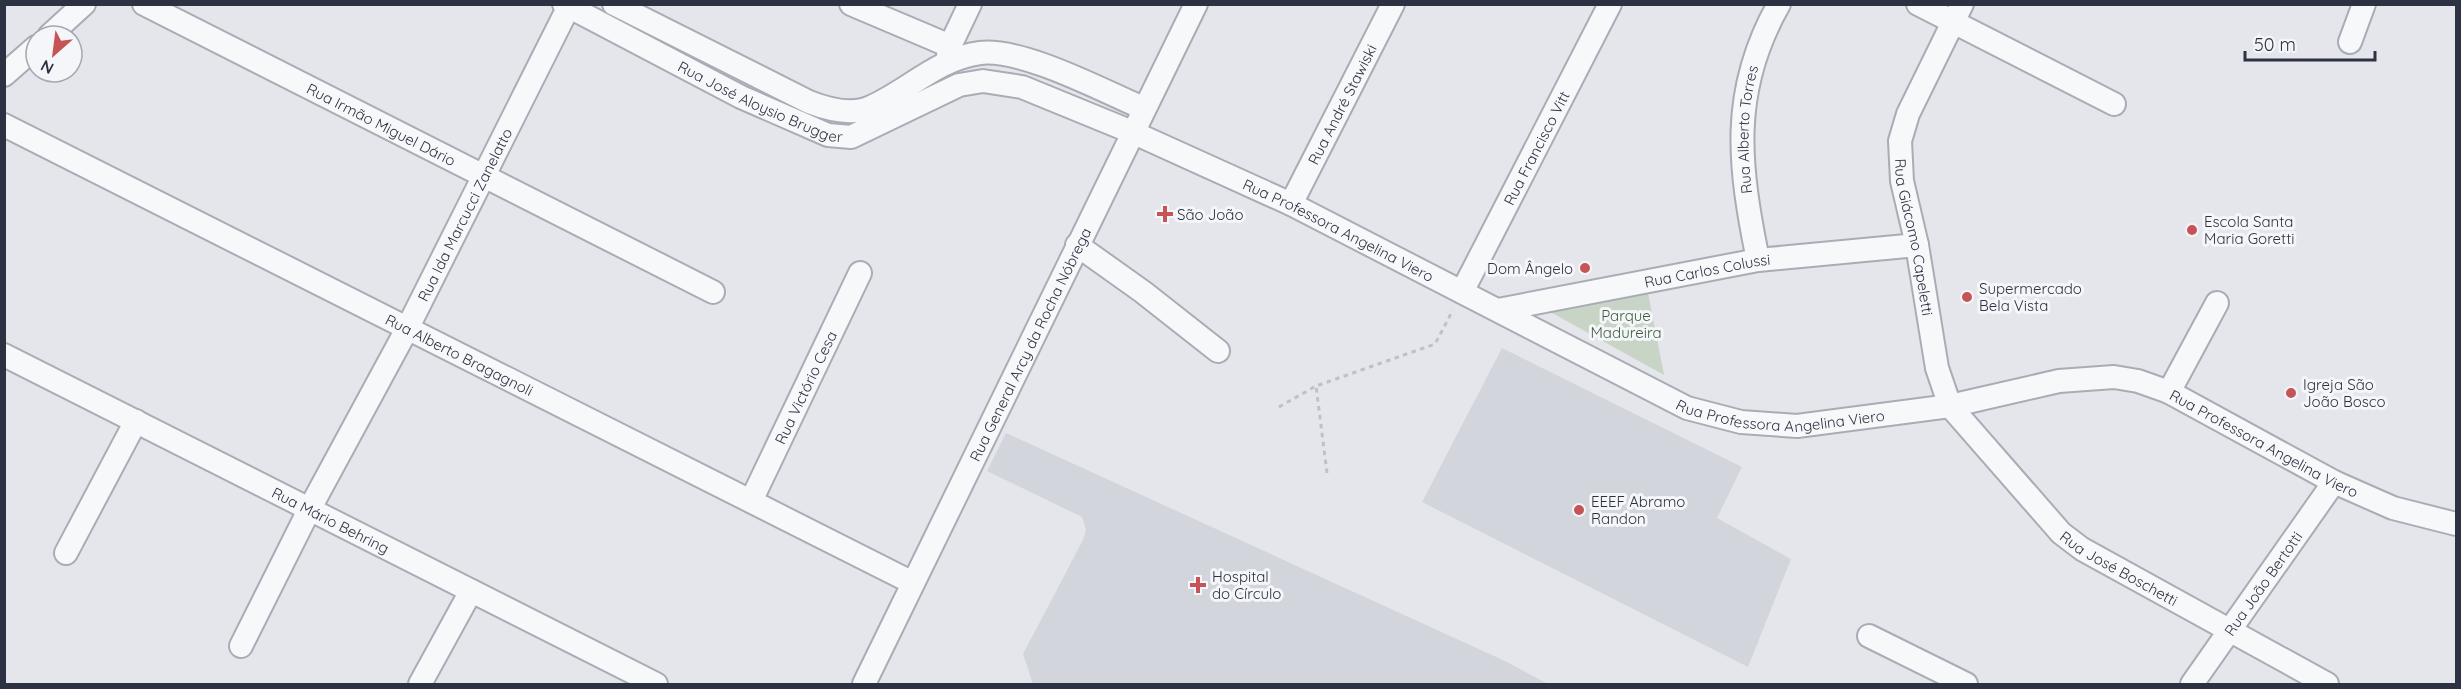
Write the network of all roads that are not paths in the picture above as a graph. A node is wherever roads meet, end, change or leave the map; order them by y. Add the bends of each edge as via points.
1 (84, 4) edge
2 (144, 4) edge
3 (614, 4) edge
4 (850, 4) edge
5 (970, 4) edge
6 (1196, 4) edge
7 (1393, 4) edge
8 (1610, 4) edge
9 (1779, 4) edge
10 (1918, 4) edge
11 (2364, 4) edge
12 (567, 5) edge
13 (1958, 13) edge
14 (62, 24) edge
15 (2350, 42) dead end
16 (948, 54) junction
17 (24, 58) edge
18 (1029, 60) junction
19 (4, 75) edge
20 (754, 75) junction
21 (1022, 87) junction
22 (944, 91) junction
23 (741, 97) junction
24 (809, 102) junction
25 (2114, 104) dead end
26 (1143, 108) junction
27 (874, 117) junction
28 (799, 124) junction
29 (4, 125) edge
30 (1132, 132) junction
31 (482, 174) junction
32 (1291, 204) junction
33 (1077, 245) junction
34 (1917, 245) junction
35 (1758, 260) junction
36 (860, 273) dead end
37 (713, 292) dead end
38 (1462, 292) junction
39 (2217, 303) dead end
40 (1498, 310) junction
41 (407, 329) junction
42 (1218, 351) dead end
43 (4, 355) edge
44 (2169, 392) junction
45 (1950, 406) junction
46 (136, 421) junction
47 (2334, 482) junction
48 (751, 501) junction
49 (309, 510) junction
50 (2457, 524) edge
51 (66, 554) dead end
52 (913, 583) junction
53 (471, 591) junction
54 (2231, 632) junction
55 (1869, 636) dead end
56 (241, 646) dead end
57 (420, 684) edge
58 (652, 684) edge
59 (864, 684) edge
60 (1966, 684) edge
61 (2192, 684) edge
62 (2328, 684) edge

1 - 14 street
2 - 31 street, Rua Irmão Miguel Dário
3 - 20 street, Rua José Aloysio Brugger
4 - 16 street
5 - 16 street
6 - 26 street, Rua General Arcy da Rocha Nóbrega
7 - 32 street, Rua André Stawiski
8 - 38 street, Rua Francisco Vitt
9 - 35 street, Rua Alberto Torres via 1766,26 1753,64 1743,110 1743,182
10 - 13 street
11 - 15 street
12 - 23 street, Rua José Aloysio Brugger
12 - 31 street, Rua Ida Marcucci Zanelatto
13 - 25 street
13 - 34 street, Rua Giácomo Capeletti via 1908,114 1900,141 1902,181
16 - 18 street, Rua José Aloysio Brugger via 1003,54
16 - 22 street
16 - 27 street, Rua José Aloysio Brugger
17 - 19 street
18 - 21 street
18 - 26 street, Rua José Aloysio Brugger
20 - 23 street
20 - 24 street, Rua José Aloysio Brugger
21 - 22 street, Rua José Aloysio Brugger via 983,81
21 - 30 street, Rua José Aloysio Brugger
22 - 27 street, Rua José Aloysio Brugger
23 - 28 street, Rua José Aloysio Brugger
24 - 27 street, Rua José Aloysio Brugger
24 - 28 street
26 - 30 street, Rua General Arcy da Rocha Nóbrega
27 - 28 street, Rua José Aloysio Brugger via 851,137 828,135
29 - 41 street, Rua Alberto Bragagnoli
30 - 32 street, Rua Professora Angelina Viero
30 - 33 street, Rua General Arcy da Rocha Nóbrega
31 - 37 street, Rua Irmão Miguel Dário
31 - 41 street, Rua Ida Marcucci Zanelatto
32 - 38 street, Rua Professora Angelina Viero
33 - 42 street
33 - 52 street, Rua General Arcy da Rocha Nóbrega
34 - 35 street, Rua Carlos Colussi
34 - 45 street, Rua Giácomo Capeletti via 1937,368
35 - 40 street, Rua Carlos Colussi
36 - 48 street, Rua Victório Cesa
38 - 40 street, Rua Professora Angelina Viero
39 - 44 street
40 - 45 street, Rua Professora Angelina Viero via 1687,408 1742,422 1797,426
41 - 48 street, Rua Alberto Bragagnoli
41 - 49 street, Rua Ida Marcucci Zanelatto
43 - 46 street, Rua Mário Behring
44 - 45 street, Rua Professora Angelina Viero via 2114,377 2059,381
44 - 47 street, Rua Professora Angelina Viero
45 - 54 street, Rua José Boschetti via 2061,533 2082,549
46 - 49 street, Rua Mário Behring
46 - 51 street
47 - 50 street, Rua Professora Angelina Viero via 2393,508
47 - 54 street, Rua João Bertotti
48 - 52 street, Rua Alberto Bragagnoli
49 - 53 street, Rua Mário Behring
49 - 56 street, Rua Ida Marcucci Zanelatto
52 - 59 street, Rua General Arcy da Rocha Nóbrega
53 - 57 street
53 - 58 street, Rua Mário Behring
54 - 61 street, Rua João Bertotti
54 - 62 street, Rua José Boschetti
55 - 60 street

